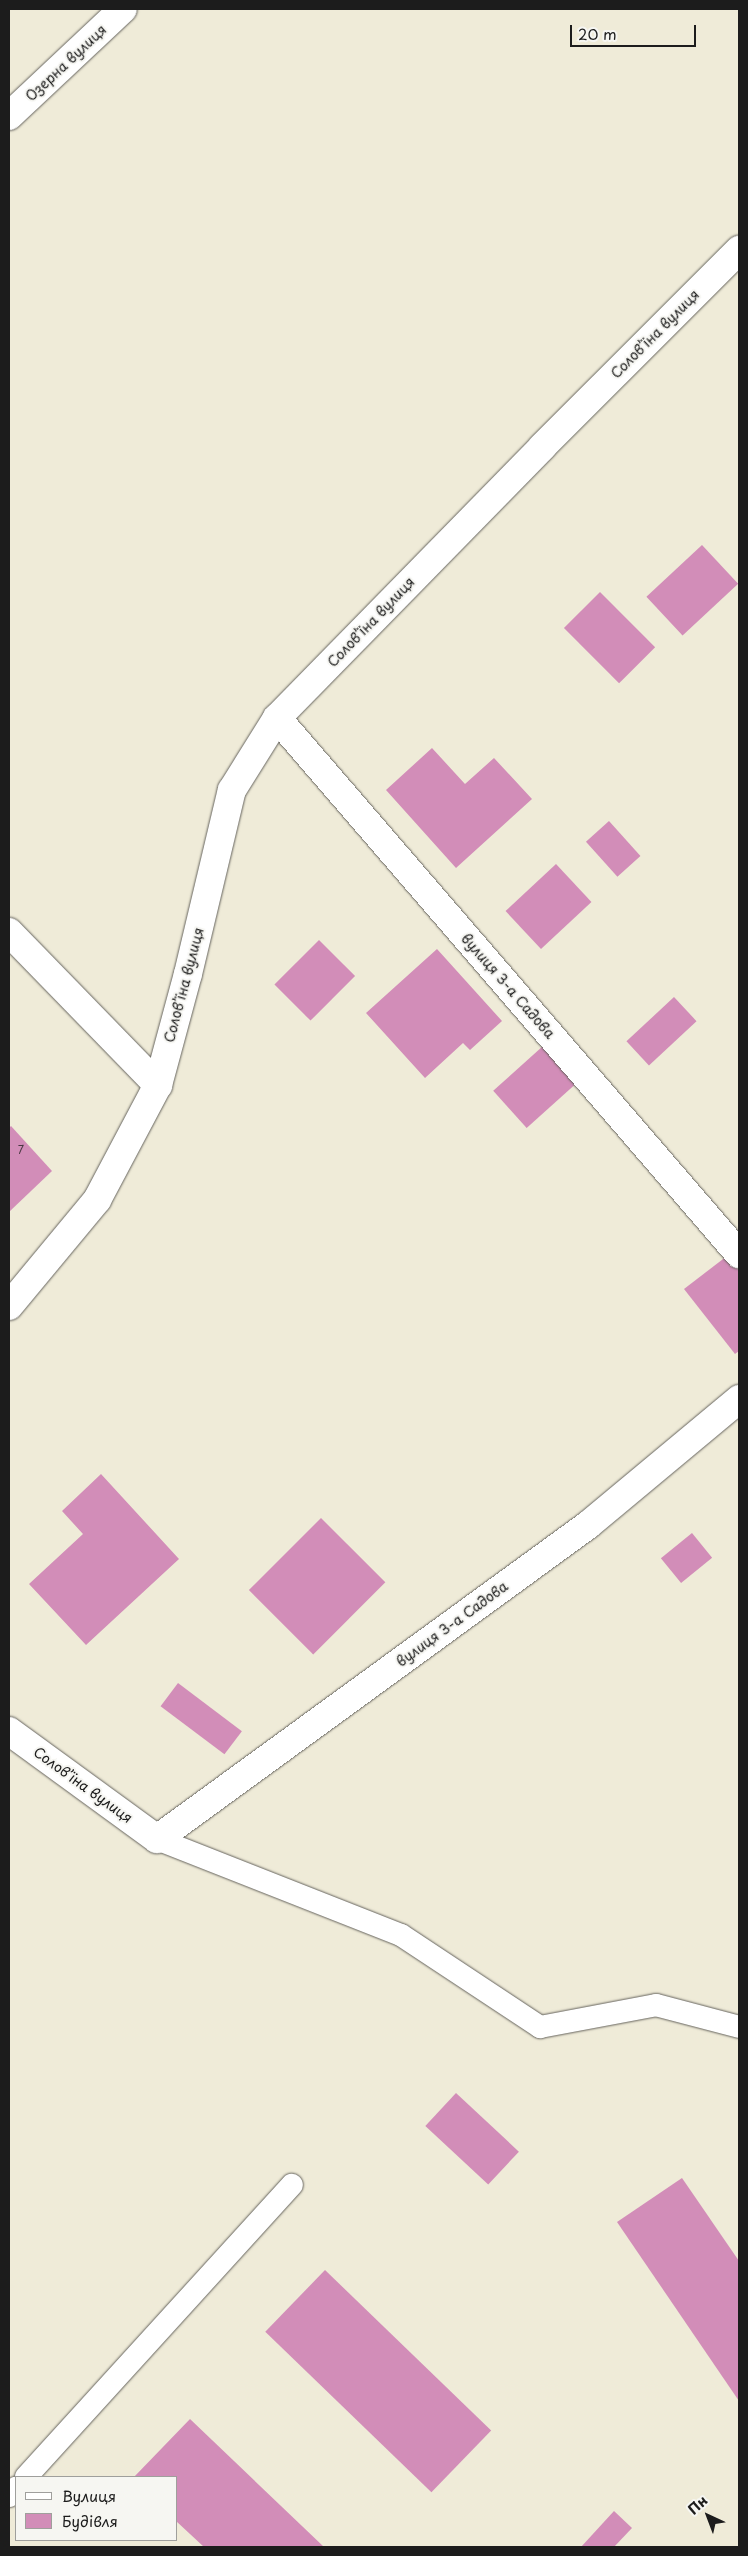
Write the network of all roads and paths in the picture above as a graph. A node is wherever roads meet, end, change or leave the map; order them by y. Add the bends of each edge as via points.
1 (123, 9) edge
2 (9, 116) edge
3 (739, 250) edge
4 (277, 718) junction
5 (9, 932) edge
6 (158, 1085) junction
7 (739, 1254) edge
8 (9, 1306) edge
9 (739, 1399) edge
10 (9, 1731) edge
11 (157, 1840) junction
12 (739, 2027) edge
13 (292, 2185) dead end
14 (27, 2476) edge

1 - 2 street, Озерна вулиця
3 - 4 street, Соловʼїна вулиця
4 - 6 street, Соловʼїна вулиця via 232,790
4 - 7 street, вулиця 3-а Садова
5 - 6 street
6 - 8 street, Соловʼїна вулиця via 97,1200
9 - 11 street, вулиця 3-а Садова via 588,1525
10 - 11 street, Соловʼїна вулиця
11 - 12 lane via 401,1935 540,2027 656,2005
13 - 14 lane

